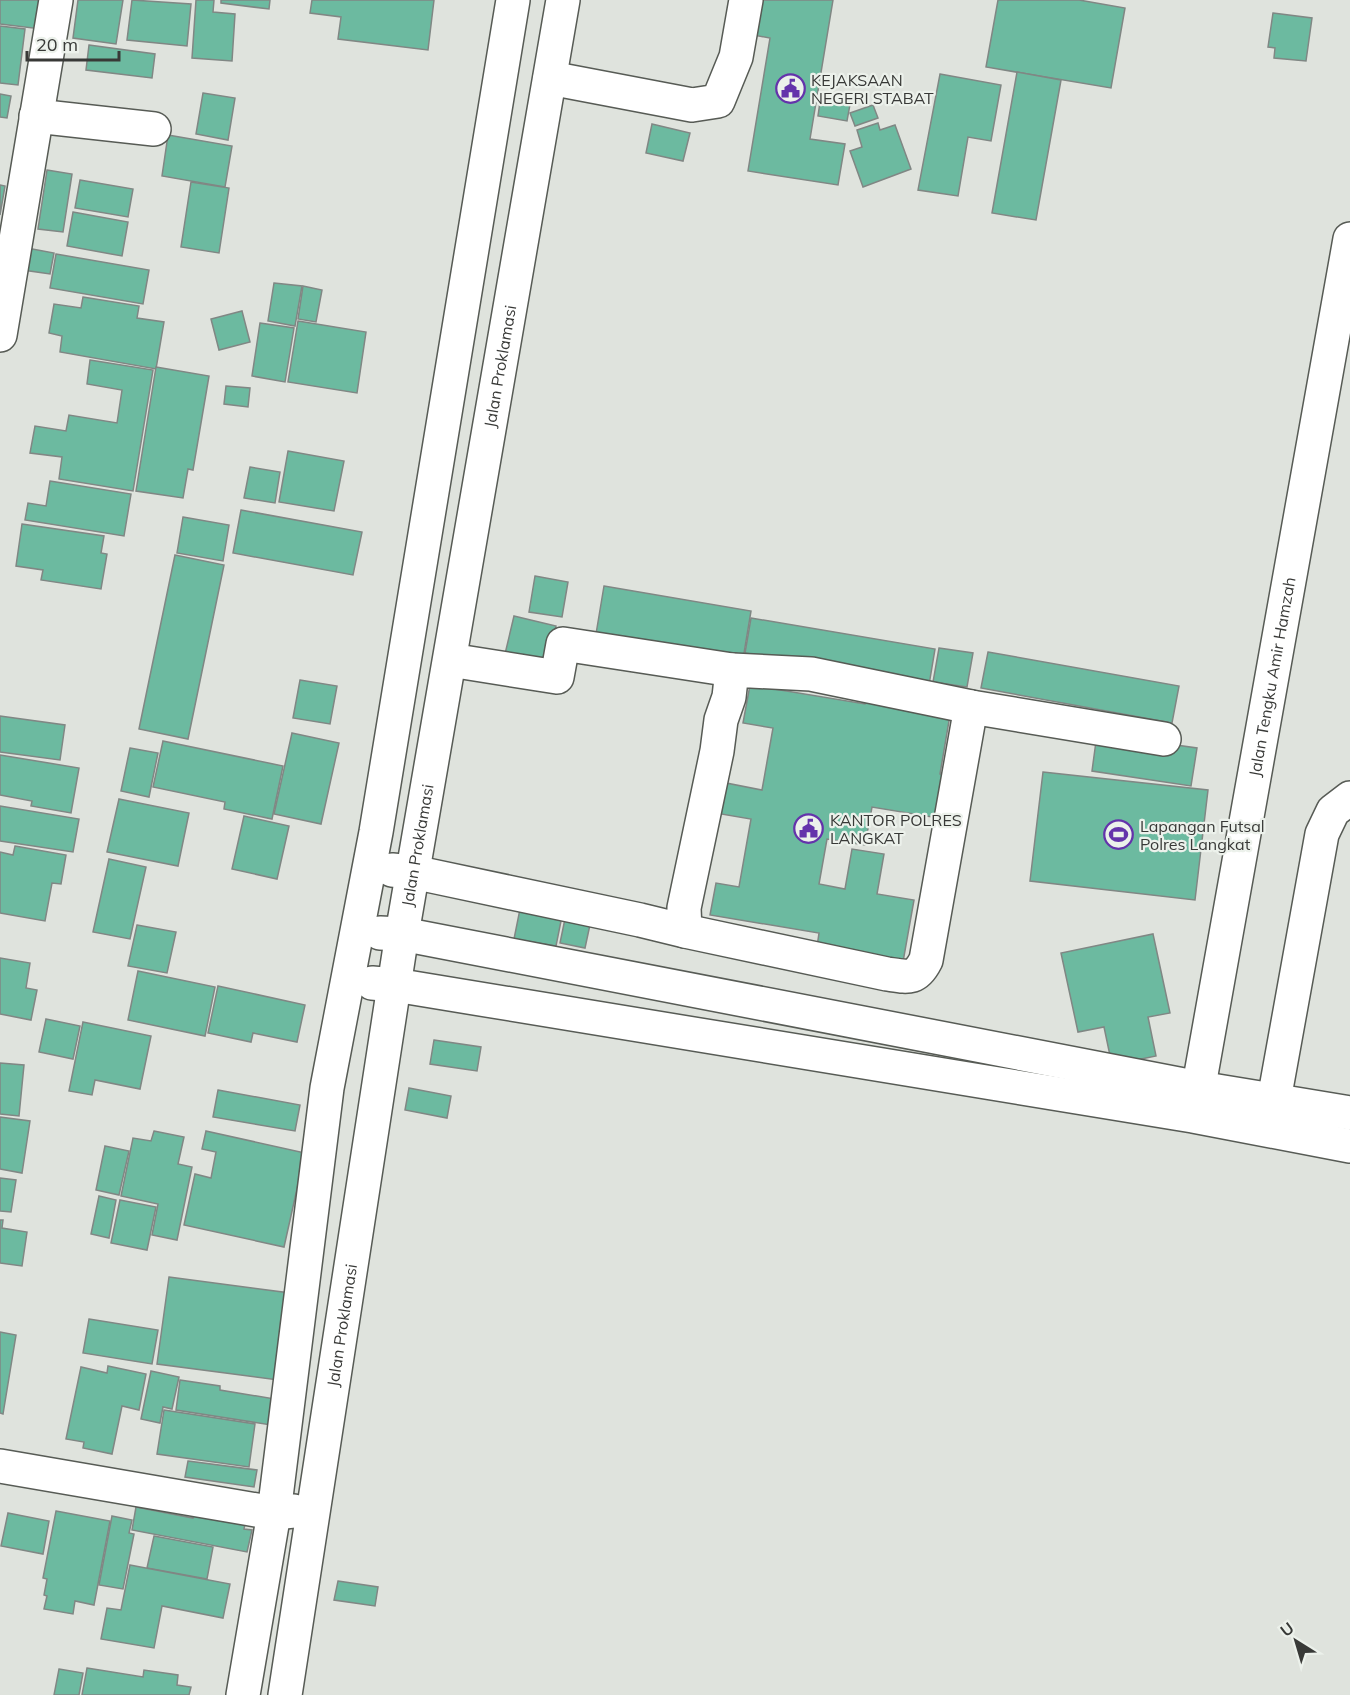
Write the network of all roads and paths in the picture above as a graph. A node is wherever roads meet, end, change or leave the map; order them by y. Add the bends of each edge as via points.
1 (56, 0) edge
2 (513, 0) edge
3 (563, 0) edge
4 (746, 0) edge
5 (550, 78) junction
6 (36, 116) junction
7 (154, 129) dead end
8 (1350, 239) edge
9 (0, 334) edge
10 (450, 660) junction
11 (732, 670) junction
12 (971, 707) junction
13 (1164, 739) dead end
14 (1350, 798) edge
15 (369, 868) junction
16 (413, 872) junction
17 (357, 931) junction
18 (685, 931) junction
19 (402, 934) junction
20 (348, 981) junction
21 (395, 985) junction
22 (1274, 1100) junction
23 (1196, 1102) junction
24 (1350, 1113) edge
25 (1350, 1146) edge
26 (0, 1466) edge
27 (315, 1510) junction
28 (274, 1513) junction
29 (243, 1695) edge
30 (285, 1695) edge

1 - 6 street
2 - 15 street
3 - 5 street, Jalan Proklamasi
4 - 5 street via 736,57 718,101 692,105
5 - 10 street, Jalan Proklamasi
6 - 7 street
6 - 9 street
8 - 23 street, Jalan Tengku Amir Hamzah
10 - 11 street via 557,677 563,644
10 - 16 street, Jalan Proklamasi
11 - 12 street via 811,674
11 - 18 street via 684,908
12 - 13 street
12 - 18 street via 926,960 920,972 910,977 888,974
14 - 22 street via 1333,811 1322,834
15 - 16 street
15 - 17 street
16 - 18 street
16 - 19 street, Jalan Proklamasi
17 - 19 street
17 - 20 street
19 - 21 street, Jalan Proklamasi
19 - 23 street
20 - 21 street
20 - 28 street via 327,1088
21 - 23 street
21 - 27 street, Jalan Proklamasi
22 - 23 street
22 - 24 street
23 - 25 street
26 - 28 street
27 - 28 street
27 - 30 street, Jalan Proklamasi
28 - 29 street

